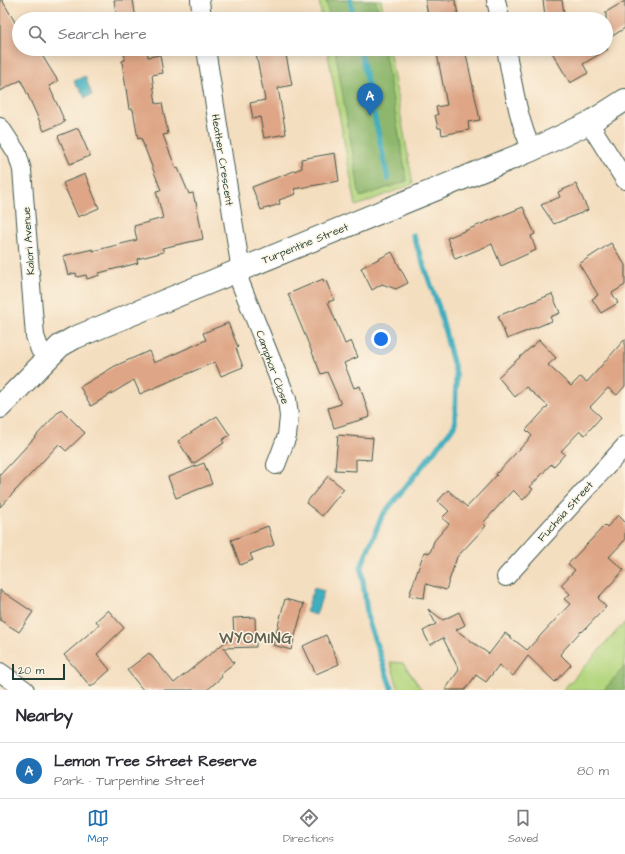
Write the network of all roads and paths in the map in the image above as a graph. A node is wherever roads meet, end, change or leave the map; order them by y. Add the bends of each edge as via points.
1 (200, 0) edge
2 (496, 0) edge
3 (201, 12) edge
4 (499, 12) edge
5 (207, 56) edge
6 (507, 56) edge
7 (625, 100) edge
8 (589, 123) junction
9 (0, 127) edge
10 (532, 150) junction
11 (625, 180) edge
12 (239, 270) junction
13 (48, 358) junction
14 (0, 407) edge
15 (625, 446) edge
16 (276, 465) dead end
17 (506, 577) dead end
18 (0, 672) edge
19 (25, 690) edge

1 - 3 street
2 - 4 street
5 - 12 street, Heather Crescent
6 - 10 street via 518,112
7 - 8 street, Turpentine Street
8 - 10 street, Turpentine Street
8 - 11 street
9 - 13 street, Kalori Avenue via 17,153 22,170 35,336 40,350
10 - 12 street, Turpentine Street
12 - 13 street, Turpentine Street via 74,338 60,346
12 - 16 street, Camphor Close via 240,282 287,399 287,436
13 - 14 street, Turpentine Street
15 - 17 street, Fuchsia Street
18 - 19 street

